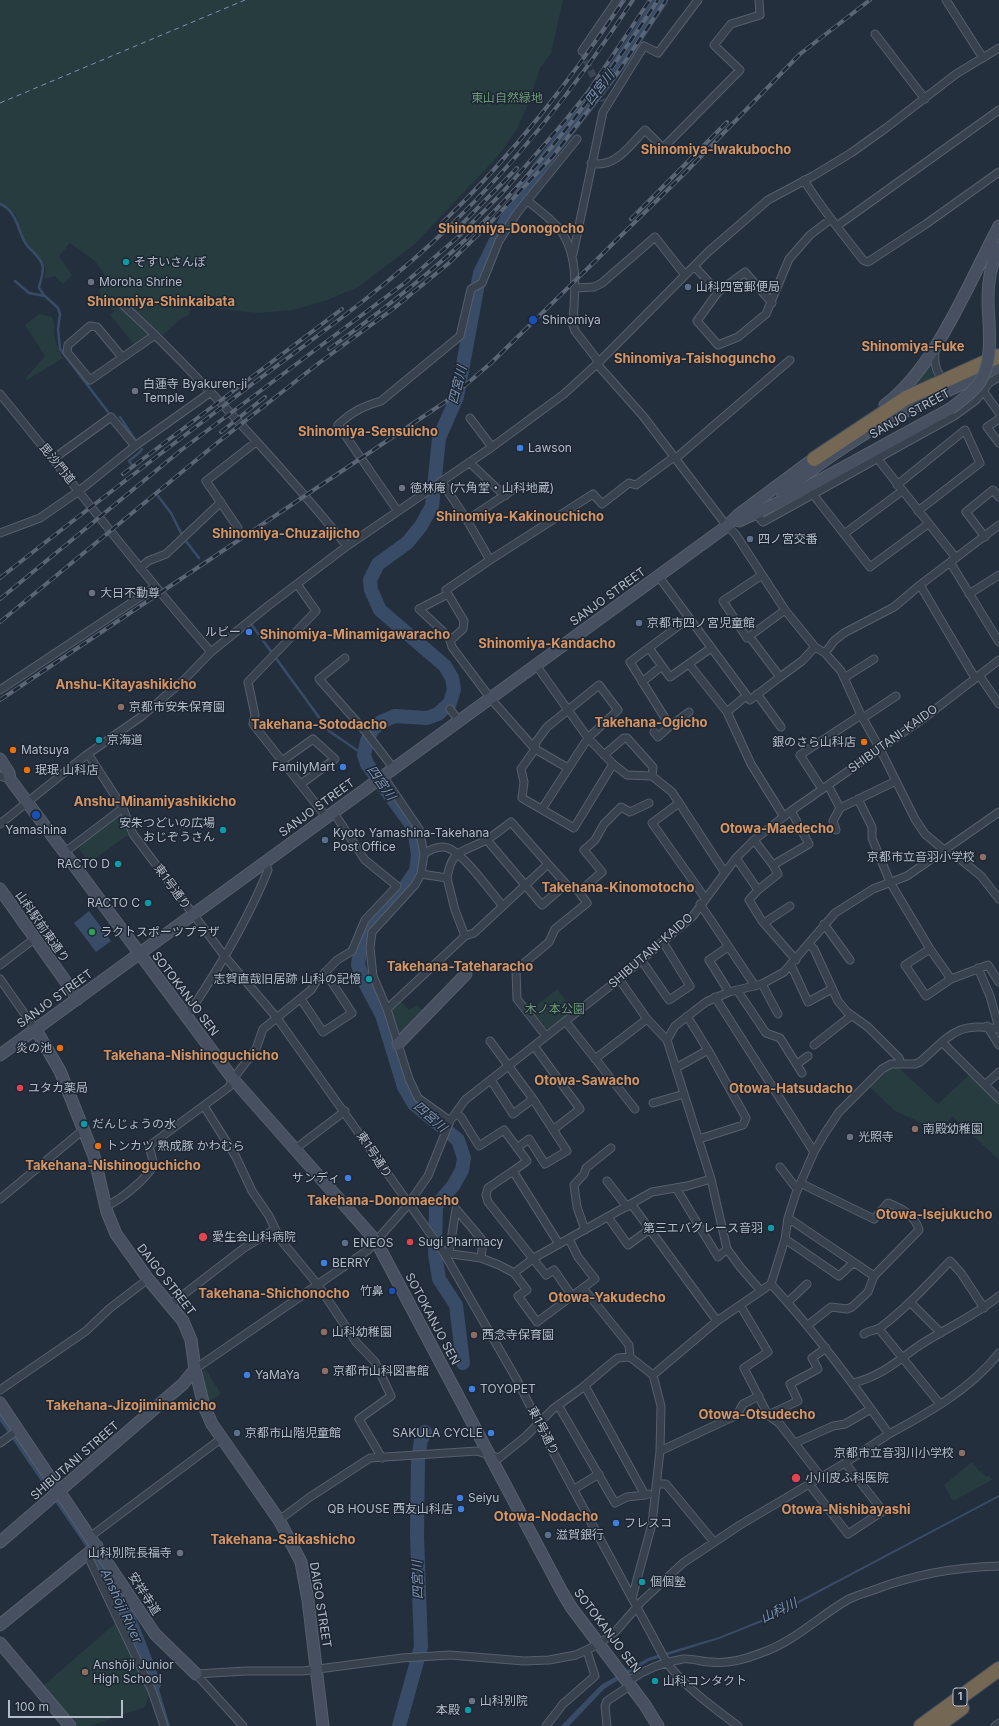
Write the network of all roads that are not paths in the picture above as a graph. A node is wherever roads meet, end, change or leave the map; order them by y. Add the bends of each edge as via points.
1 (617, 0) edge
2 (698, 0) edge
3 (760, 0) edge
4 (946, 0) edge
5 (875, 34) dead end
6 (999, 48) edge
7 (582, 51) dead end
8 (983, 58) junction
9 (925, 99) junction
10 (999, 110) edge
11 (577, 139) dead end
12 (591, 163) junction
13 (999, 172) edge
14 (804, 180) junction
15 (528, 200) junction
16 (831, 219) junction
17 (837, 226) junction
18 (999, 226) edge
19 (999, 248) edge
20 (573, 254) junction
21 (694, 266) junction
22 (685, 275) junction
23 (574, 288) junction
24 (718, 292) junction
25 (121, 303) dead end
26 (772, 303) junction
27 (155, 335) junction
28 (935, 346) junction
29 (999, 356) edge
30 (122, 357) junction
31 (790, 360) dead end
32 (598, 363) junction
33 (999, 367) edge
34 (999, 377) edge
35 (945, 380) junction
36 (962, 384) junction
37 (211, 392) junction
38 (984, 392) junction
39 (0, 394) edge
40 (999, 413) edge
41 (470, 418) dead end
42 (999, 419) edge
43 (861, 426) junction
44 (256, 442) junction
45 (999, 443) edge
46 (135, 446) junction
47 (492, 447) junction
48 (675, 458) junction
49 (814, 458) joint
50 (877, 458) junction
51 (53, 459) junction
52 (469, 462) junction
53 (439, 482) junction
54 (897, 485) junction
55 (79, 491) junction
56 (902, 491) junction
57 (812, 494) junction
58 (999, 497) edge
59 (221, 502) junction
60 (397, 510) junction
61 (918, 511) junction
62 (751, 515) junction
63 (467, 520) junction
64 (928, 524) junction
65 (999, 525) edge
66 (728, 526) junction
67 (238, 528) dead end
68 (0, 533) edge
69 (844, 534) junction
70 (985, 537) junction
71 (347, 546) junction
72 (490, 560) junction
73 (953, 560) junction
74 (140, 568) junction
75 (762, 575) junction
76 (999, 575) edge
77 (658, 576) junction
78 (297, 584) junction
79 (920, 585) junction
80 (155, 587) junction
81 (448, 594) junction
82 (969, 594) junction
83 (785, 610) junction
84 (689, 618) junction
85 (749, 636) junction
86 (451, 640) junction
87 (999, 642) edge
88 (815, 647) junction
89 (648, 648) junction
90 (711, 648) junction
91 (211, 652) junction
92 (825, 654) junction
93 (345, 658) dead end
94 (874, 659) dead end
95 (999, 660) edge
96 (689, 664) junction
97 (536, 665) junction
98 (662, 666) junction
99 (780, 676) junction
100 (978, 676) junction
101 (844, 678) junction
102 (642, 682) junction
103 (0, 690) edge
104 (757, 694) junction
105 (746, 696) junction
106 (896, 696) dead end
107 (491, 699) junction
108 (999, 704) edge
109 (450, 709) dead end
110 (569, 710) junction
111 (689, 712) dead end
112 (727, 712) junction
113 (862, 717) junction
114 (459, 721) junction
115 (670, 726) junction
116 (781, 727) dead end
117 (654, 732) dead end
118 (588, 738) junction
119 (535, 749) junction
120 (880, 749) junction
121 (88, 754) junction
122 (604, 755) junction
123 (0, 762) edge
124 (282, 762) junction
125 (613, 764) junction
126 (568, 768) junction
127 (394, 769) junction
128 (652, 776) junction
129 (5, 778) edge
130 (380, 779) junction
131 (896, 781) junction
132 (301, 784) junction
133 (825, 787) junction
134 (858, 799) junction
135 (27, 802) junction
136 (650, 803) dead end
137 (679, 803) junction
138 (124, 808) junction
139 (840, 808) junction
140 (542, 809) junction
141 (791, 811) junction
142 (999, 812) edge
143 (330, 815) junction
144 (784, 817) junction
145 (0, 824) edge
146 (836, 830) dead end
147 (487, 840) junction
148 (754, 840) junction
149 (944, 850) junction
150 (65, 852) junction
151 (457, 853) junction
152 (424, 854) junction
153 (736, 858) junction
154 (266, 862) junction
155 (548, 864) junction
156 (773, 865) junction
157 (725, 872) junction
158 (421, 874) junction
159 (447, 878) junction
160 (890, 882) junction
161 (524, 885) junction
162 (0, 889) edge
163 (758, 890) junction
164 (706, 898) junction
165 (999, 899) edge
166 (700, 904) junction
167 (502, 905) junction
168 (790, 906) dead end
169 (193, 915) junction
170 (764, 923) junction
171 (824, 924) junction
172 (465, 936) junction
173 (34, 939) junction
174 (663, 942) junction
175 (810, 944) junction
176 (728, 947) junction
177 (930, 949) junction
178 (139, 954) junction
179 (226, 958) junction
180 (850, 960) dead end
181 (642, 961) junction
182 (794, 963) junction
183 (0, 965) edge
184 (978, 968) junction
185 (325, 972) junction
186 (466, 974) dead end
187 (620, 979) junction
188 (0, 980) edge
189 (951, 980) junction
190 (999, 982) edge
191 (758, 985) junction
192 (832, 989) junction
193 (738, 990) junction
194 (729, 992) junction
195 (715, 997) junction
196 (78, 999) junction
197 (301, 999) junction
198 (387, 1009) junction
199 (778, 1014) dead end
200 (687, 1016) junction
201 (851, 1016) junction
202 (187, 1018) junction
203 (277, 1018) junction
204 (647, 1019) junction
205 (566, 1022) junction
206 (987, 1026) junction
207 (999, 1028) edge
208 (36, 1030) junction
209 (546, 1036) junction
210 (667, 1040) junction
211 (490, 1042) dead end
212 (942, 1042) junction
213 (398, 1044) junction
214 (814, 1045) dead end
215 (999, 1045) edge
216 (534, 1046) junction
217 (708, 1050) junction
218 (0, 1055) edge
219 (808, 1056) dead end
220 (595, 1058) junction
221 (901, 1063) junction
222 (797, 1064) junction
223 (509, 1066) junction
224 (676, 1068) junction
225 (999, 1072) edge
226 (802, 1073) dead end
227 (233, 1079) junction
228 (491, 1080) junction
229 (985, 1085) junction
230 (684, 1094) junction
231 (999, 1098) edge
232 (533, 1099) junction
233 (653, 1103) dead end
234 (204, 1106) junction
235 (635, 1109) dead end
236 (345, 1111) junction
237 (455, 1114) junction
238 (450, 1121) junction
239 (554, 1129) junction
240 (82, 1130) junction
241 (698, 1139) junction
242 (517, 1148) junction
243 (611, 1148) dead end
244 (295, 1149) junction
245 (814, 1152) junction
246 (780, 1167) dead end
247 (513, 1171) junction
248 (711, 1179) junction
249 (607, 1181) dead end
250 (798, 1186) junction
251 (676, 1188) junction
252 (0, 1199) edge
253 (409, 1204) junction
254 (106, 1206) junction
255 (629, 1206) junction
256 (608, 1217) junction
257 (788, 1218) junction
258 (275, 1228) junction
259 (650, 1229) junction
260 (585, 1230) junction
261 (569, 1239) junction
262 (785, 1239) junction
263 (376, 1241) junction
264 (559, 1244) junction
265 (727, 1249) junction
266 (446, 1253) junction
267 (481, 1258) junction
268 (534, 1258) junction
269 (853, 1263) junction
270 (514, 1273) junction
271 (874, 1276) junction
272 (148, 1279) junction
273 (771, 1284) junction
274 (807, 1284) dead end
275 (318, 1285) junction
276 (583, 1288) junction
277 (761, 1290) junction
278 (572, 1296) junction
279 (999, 1296) edge
280 (788, 1302) junction
281 (910, 1302) junction
282 (170, 1305) junction
283 (740, 1305) junction
284 (984, 1308) junction
285 (717, 1321) junction
286 (808, 1325) junction
287 (879, 1329) junction
288 (866, 1330) dead end
289 (941, 1333) junction
290 (826, 1348) junction
291 (999, 1353) edge
292 (630, 1357) junction
293 (903, 1358) junction
294 (194, 1369) junction
295 (653, 1375) junction
296 (853, 1383) junction
297 (585, 1386) junction
298 (0, 1390) edge
299 (759, 1396) junction
300 (0, 1403) edge
301 (940, 1404) junction
302 (558, 1405) junction
303 (871, 1409) junction
304 (768, 1415) junction
305 (539, 1424) junction
306 (13, 1433) junction
307 (889, 1434) junction
308 (222, 1438) junction
309 (0, 1443) edge
310 (795, 1443) junction
311 (660, 1451) junction
312 (490, 1454) junction
313 (382, 1458) junction
314 (845, 1463) junction
315 (598, 1474) junction
316 (821, 1477) junction
317 (656, 1484) junction
318 (809, 1484) junction
319 (574, 1489) junction
320 (655, 1493) junction
321 (56, 1494) junction
322 (645, 1495) junction
323 (279, 1520) junction
324 (90, 1536) junction
325 (0, 1542) edge
326 (714, 1542) junction
327 (97, 1546) junction
328 (87, 1554) junction
329 (999, 1566) edge
330 (632, 1598) junction
331 (637, 1606) junction
332 (0, 1625) edge
333 (0, 1643) edge
334 (599, 1644) junction
335 (587, 1651) junction
336 (666, 1662) junction
337 (999, 1669) edge
338 (316, 1670) junction
339 (196, 1674) junction
340 (999, 1680) edge
341 (628, 1682) junction
342 (999, 1723) edge
343 (70, 1726) edge
344 (164, 1726) edge
345 (243, 1726) edge
346 (323, 1726) edge
347 (546, 1726) edge
348 (607, 1726) edge
349 (658, 1726) edge
350 (738, 1726) edge
351 (921, 1726) edge
352 (937, 1726) edge
353 (995, 1726) edge

1 - 7 street
2 - 12 street via 658,53 644,46 605,104
3 - 12 street via 760,15 731,24 714,45 740,70 663,148 645,130 612,162 600,165
4 - 8 street
5 - 9 street
6 - 8 street
8 - 9 street via 956,74
9 - 14 street via 851,153
10 - 17 street
11 - 15 street
12 - 20 street
13 - 17 street via 868,262 863,260
14 - 16 street
14 - 21 street via 768,200
15 - 20 street via 563,234
15 - 60 street via 499,241 482,283 471,289 460,336 381,401 368,404 349,414 338,425
16 - 17 street
16 - 26 street via 810,235 789,259
18 - 28 main road, SANJO STREET
19 - 62 main road, SANJO STREET, bridge via 990,278 988,298 988,360 980,382 970,393 950,409 782,501
20 - 23 street
21 - 22 street
21 - 24 street
22 - 23 street via 655,237 602,283 594,288
22 - 32 street
23 - 32 street via 573,325
24 - 26 street via 745,272
24 - 26 street via 697,321 718,345 738,337 766,314
25 - 27 street
27 - 30 street
27 - 37 street
28 - 35 street via 935,366
28 - 43 main road, SANJO STREET via 902,390
29 - 35 highway
30 - 30 street via 90,380 67,352 68,345 90,326 97,327
31 - 48 street
32 - 47 street via 564,394
32 - 48 street
33 - 36 main road
34 - 38 street via 989,383
35 - 36 street
35 - 43 highway via 906,398
36 - 62 main road via 879,425 845,446
37 - 44 street
37 - 46 street
38 - 40 street
38 - 50 street via 954,416
39 - 51 street, 毘沙門道
41 - 47 street
42 - 45 street via 987,427
43 - 49 highway
44 - 59 street via 206,482
44 - 71 street via 304,493
46 - 51 street via 111,417
46 - 55 street
47 - 52 street
48 - 66 street
48 - 72 street via 636,485 629,483 602,504 593,494
49 - 66 main road, SANJO STREET via 738,515
50 - 54 street
50 - 57 street
51 - 55 street, 毘沙門道
52 - 53 street
52 - 63 street via 508,493
53 - 60 street
53 - 63 street
54 - 56 street
54 - 61 street via 965,430 980,463
55 - 68 street via 40,518
55 - 74 street, 毘沙門道
56 - 61 street
56 - 69 street
57 - 62 street via 763,522
57 - 69 street
58 - 70 street via 993,490 966,512
59 - 67 street
59 - 74 street via 166,554 148,561
60 - 71 street
61 - 64 street
62 - 66 main road, SANJO STREET
63 - 72 street
64 - 69 street via 870,567
64 - 73 street
65 - 70 street
66 - 75 street
66 - 77 main road, SANJO STREET
70 - 73 street
71 - 78 street
72 - 81 street via 446,590
73 - 79 street
73 - 82 street
74 - 80 street, 毘沙門道
75 - 83 street
75 - 85 street via 723,601 747,638
76 - 82 street
77 - 84 street
77 - 97 main road, SANJO STREET
78 - 91 street
78 - 124 street via 316,611 248,682 255,715 253,724
79 - 92 street via 894,607 844,633 834,641
79 - 100 street
80 - 91 street, 毘沙門道
80 - 103 street
81 - 86 street via 464,621 463,629
81 - 86 street via 419,609
82 - 87 street
83 - 85 street
83 - 88 street
84 - 89 street
84 - 90 street
85 - 99 street
86 - 107 street via 452,646
88 - 92 street
88 - 99 street via 802,661
89 - 98 street
89 - 102 street via 630,662
90 - 96 street
90 - 105 street
91 - 121 street via 154,706
92 - 101 street via 834,662
93 - 127 street via 319,680 365,731
94 - 101 street
95 - 100 street, SHIBUTANI-KAIDO
96 - 98 street via 670,677
96 - 112 street
97 - 107 main road, SANJO STREET
97 - 110 street
98 - 102 street
99 - 104 street
100 - 108 street
100 - 120 street, SHIBUTANI-KAIDO
101 - 113 street
102 - 115 street
104 - 105 street via 750,700
104 - 116 street
105 - 112 street
106 - 113 street
107 - 114 main road, SANJO STREET
107 - 119 street
109 - 114 street
110 - 118 street
110 - 118 street via 599,685 618,710
110 - 119 street via 547,727 536,742
111 - 115 street
112 - 144 street via 752,764
113 - 120 street
113 - 133 street via 800,755
114 - 127 main road, SANJO STREET
115 - 117 street via 658,737
118 - 122 street
118 - 126 street
119 - 126 street
119 - 140 street via 521,769 524,782 522,798
120 - 131 street
120 - 133 street, SHIBUTANI-KAIDO
121 - 135 street
121 - 138 street, 東1号通り
122 - 125 street
122 - 128 street via 627,738 653,767
123 - 129 main road, SOTOKANJO SEN via 10,773
124 - 132 street
124 - 132 street via 313,739 335,759
125 - 128 street via 627,775
125 - 140 street via 574,828
126 - 140 street
127 - 130 main road, SANJO STREET
128 - 137 street via 672,792
129 - 135 main road, SOTOKANJO SEN
130 - 143 main road, SANJO STREET
130 - 152 street via 419,829
131 - 134 street
131 - 149 street via 925,834
132 - 143 street
133 - 139 street
133 - 141 street, SHIBUTANI-KAIDO
134 - 139 street
134 - 160 street via 872,827 872,838
135 - 145 street
135 - 150 main road, SOTOKANJO SEN
136 - 209 street via 630,812 621,807 604,824 595,840 584,850 602,872 579,892 588,902 555,929 549,942 516,970 517,999
137 - 157 street
137 - 164 street via 652,823
138 - 150 street
138 - 169 street, 東1号通り via 133,834
139 - 146 street via 833,821
141 - 144 street, SHIBUTANI-KAIDO
141 - 156 street via 809,844
142 - 149 street
143 - 154 main road, SANJO STREET
143 - 185 street via 365,860 397,886 365,920 352,951 337,960
144 - 148 street, SHIBUTANI-KAIDO
147 - 151 street
147 - 155 street via 511,822
147 - 161 street
148 - 153 street, SHIBUTANI-KAIDO
148 - 156 street
149 - 160 street via 907,876
149 - 165 street via 959,858 981,876
150 - 178 main road, SOTOKANJO SEN
151 - 152 street via 446,848 433,848
151 - 159 street via 449,865
151 - 167 street
152 - 158 street
153 - 157 street, SHIBUTANI-KAIDO
153 - 163 street
154 - 169 main road, SANJO STREET
154 - 179 street via 268,870 256,902
155 - 161 street
155 - 161 street via 566,884 542,905
156 - 163 street via 778,874
157 - 164 street, SHIBUTANI-KAIDO
158 - 159 street
158 - 198 street via 415,885 372,932 370,948 373,976
159 - 172 street
160 - 171 street via 842,908
160 - 177 street
161 - 167 street
162 - 173 main road, 山科駅前東通り
163 - 170 street via 749,900
164 - 166 street, SHIBUTANI-KAIDO
166 - 174 street, SHIBUTANI-KAIDO via 693,916
166 - 176 street
167 - 172 street via 474,933
168 - 170 street
169 - 178 main road, SANJO STREET
169 - 179 street, 東1号通り
170 - 182 street
171 - 175 street
171 - 180 street
172 - 198 street
173 - 183 street
173 - 196 main road, 山科駅前東通り
174 - 181 street, SHIBUTANI-KAIDO
174 - 181 street via 690,986 669,1000
175 - 182 street
175 - 192 street
176 - 191 street
176 - 194 street via 709,960
177 - 189 street
177 - 189 street via 905,965 926,996
178 - 196 main road, SANJO STREET
178 - 202 main road, SOTOKANJO SEN
179 - 202 street
179 - 203 street, 東1号通り
181 - 187 street, SHIBUTANI-KAIDO
182 - 191 street via 784,972
182 - 192 street via 808,1002
184 - 189 street
184 - 190 street via 990,965
184 - 207 street via 990,996
185 - 197 street
185 - 197 street via 352,1013 323,1032
186 - 213 main road
187 - 204 street
187 - 205 street, SHIBUTANI-KAIDO
188 - 208 street
191 - 193 street
191 - 199 street
192 - 201 street
193 - 194 street
193 - 222 street via 766,1033 780,1038
194 - 195 street
195 - 200 street
195 - 245 street
196 - 208 main road, SANJO STREET
197 - 203 street
198 - 213 street
200 - 210 street via 675,1026
200 - 217 street
201 - 214 street
201 - 221 street via 868,1027
202 - 227 main road, SOTOKANJO SEN
203 - 227 street via 263,1029 256,1049
203 - 236 street, 東1号通り
204 - 210 street
204 - 220 street
205 - 209 street, SHIBUTANI-KAIDO
205 - 220 street
206 - 207 street
206 - 212 street via 966,1027
206 - 215 street
208 - 218 main road, SANJO STREET
208 - 240 main road, DAIGO STREET via 60,1071
209 - 216 street, SHIBUTANI-KAIDO
210 - 224 street
211 - 223 street
212 - 221 street via 920,1062
212 - 229 street
213 - 238 street via 418,1098
216 - 223 street, SHIBUTANI-KAIDO
216 - 239 street via 580,1109
217 - 224 street
217 - 241 street via 746,1118 743,1125
219 - 222 street
220 - 235 street
221 - 245 street via 891,1064 882,1070 848,1104 836,1117
222 - 226 street
223 - 228 street, SHIBUTANI-KAIDO
223 - 232 street
224 - 230 street
225 - 229 street
227 - 234 street via 229,1088
227 - 244 main road, SOTOKANJO SEN
228 - 232 street via 513,1114
228 - 237 street, SHIBUTANI-KAIDO via 465,1100
229 - 231 street
230 - 233 street
230 - 241 street
232 - 239 street
234 - 254 street via 149,1146 154,1165 150,1173 114,1203
234 - 258 street via 236,1157 252,1191
236 - 244 street
236 - 253 street, 東1号通り
237 - 238 street, SHIBUTANI-KAIDO
237 - 242 street via 461,1116 479,1146 504,1130
238 - 253 street, SHIBUTANI-KAIDO via 428,1176
239 - 242 street via 567,1151 545,1164 529,1139
240 - 252 street
240 - 254 main road, DAIGO STREET via 94,1156
241 - 248 street
242 - 247 street via 526,1161
243 - 260 street via 586,1168 574,1185 577,1207
244 - 263 main road, SOTOKANJO SEN
245 - 250 street
246 - 250 street
247 - 264 street
247 - 268 street via 488,1188 486,1195 488,1202
248 - 251 street
248 - 265 street
249 - 255 street
250 - 257 street
250 - 271 street via 874,1219 888,1203 905,1210 919,1230
251 - 255 street via 652,1192
251 - 265 street via 718,1257
253 - 263 street, SHIBUTANI STREET
253 - 266 street, 東1号通り
254 - 272 main road, DAIGO STREET via 116,1234
255 - 256 street
255 - 259 street
256 - 259 street via 628,1246
256 - 260 street
257 - 262 street
257 - 269 street
258 - 275 street via 280,1239
258 - 282 street via 244,1248
259 - 285 street
260 - 261 street
261 - 264 street
261 - 276 street via 578,1257 595,1279
262 - 269 street via 839,1276
262 - 273 street
263 - 275 street, SHIBUTANI STREET via 368,1250
263 - 312 main road, SOTOKANJO SEN
264 - 268 street
265 - 277 street
266 - 267 street
266 - 267 street via 456,1209 483,1241
266 - 305 street, 東1号通り
267 - 270 street
268 - 270 street
268 - 278 street via 546,1275 554,1270
269 - 271 street
270 - 278 street via 527,1290 518,1296 537,1322
271 - 286 street via 868,1292 852,1307 831,1307
272 - 282 main road, DAIGO STREET
272 - 298 street via 109,1309 86,1331
273 - 277 street
273 - 280 street
274 - 280 street
275 - 294 street, SHIBUTANI STREET
275 - 313 street via 356,1342 375,1362 391,1396 359,1419
276 - 278 street
276 - 292 street via 629,1345
277 - 283 street
279 - 284 street
280 - 286 street
281 - 284 street via 950,1261
281 - 287 street
281 - 289 street
282 - 294 main road, DAIGO STREET via 192,1340
283 - 285 street
283 - 299 street via 768,1352 744,1368
284 - 289 street
285 - 295 street
286 - 290 street
287 - 288 street
287 - 293 street
289 - 293 street
290 - 296 street
290 - 304 street via 812,1358 818,1369 790,1384 798,1401
291 - 301 street via 979,1376
292 - 295 street
292 - 297 street via 618,1358
293 - 296 street via 892,1367
293 - 301 street
294 - 308 main road, DAIGO STREET via 204,1406
294 - 321 main road, SHIBUTANI STREET via 183,1384
295 - 311 street via 662,1406
296 - 303 street
297 - 302 street
297 - 322 street
299 - 304 street
299 - 311 street via 743,1404 737,1415
300 - 306 main road, 安祥寺道
301 - 307 street
302 - 305 street
302 - 315 street
303 - 307 street
303 - 310 street via 845,1424 833,1426
304 - 310 street via 779,1423 788,1438
305 - 312 street via 499,1458
305 - 319 street, 東1号通り
306 - 309 street
306 - 321 main road, 安祥寺道
307 - 314 street
308 - 323 main road, DAIGO STREET
308 - 324 street
310 - 316 street
311 - 317 street
312 - 313 street via 476,1451
312 - 334 main road, SOTOKANJO SEN via 561,1590
313 - 323 street via 366,1460
314 - 316 street
314 - 318 street via 883,1511 848,1534
315 - 319 street
315 - 322 street via 615,1503 627,1497
316 - 318 street
317 - 320 street
317 - 326 street via 666,1484
318 - 326 street
319 - 330 street, 東1号通り
320 - 322 street
320 - 330 street via 651,1530
321 - 324 main road, 安祥寺道
321 - 325 main road, SHIBUTANI STREET
323 - 338 main road, DAIGO STREET via 301,1562
324 - 327 main road, 安祥寺道
326 - 331 street via 683,1563
327 - 328 main road
327 - 339 main road, 安祥寺道 via 155,1634
328 - 332 main road
328 - 344 street via 152,1691
329 - 336 street via 979,1566 924,1574 878,1588 850,1599 807,1629 762,1653 733,1661 712,1663 685,1658
330 - 331 street, 東1号通り
331 - 334 street via 616,1631
331 - 336 street, 東1号通り
333 - 343 main road
334 - 335 street
334 - 341 main road, SOTOKANJO SEN
335 - 338 street via 549,1660 524,1662 450,1656 402,1658
335 - 347 street via 595,1676 563,1704
336 - 341 street via 654,1666
336 - 350 street, 東1号通り via 676,1675
337 - 351 highway, 1
338 - 339 street
338 - 346 main road, DAIGO STREET
339 - 345 street, 安祥寺道
340 - 352 highway, 1
341 - 348 street via 607,1701
341 - 349 main road, SOTOKANJO SEN
342 - 353 street

